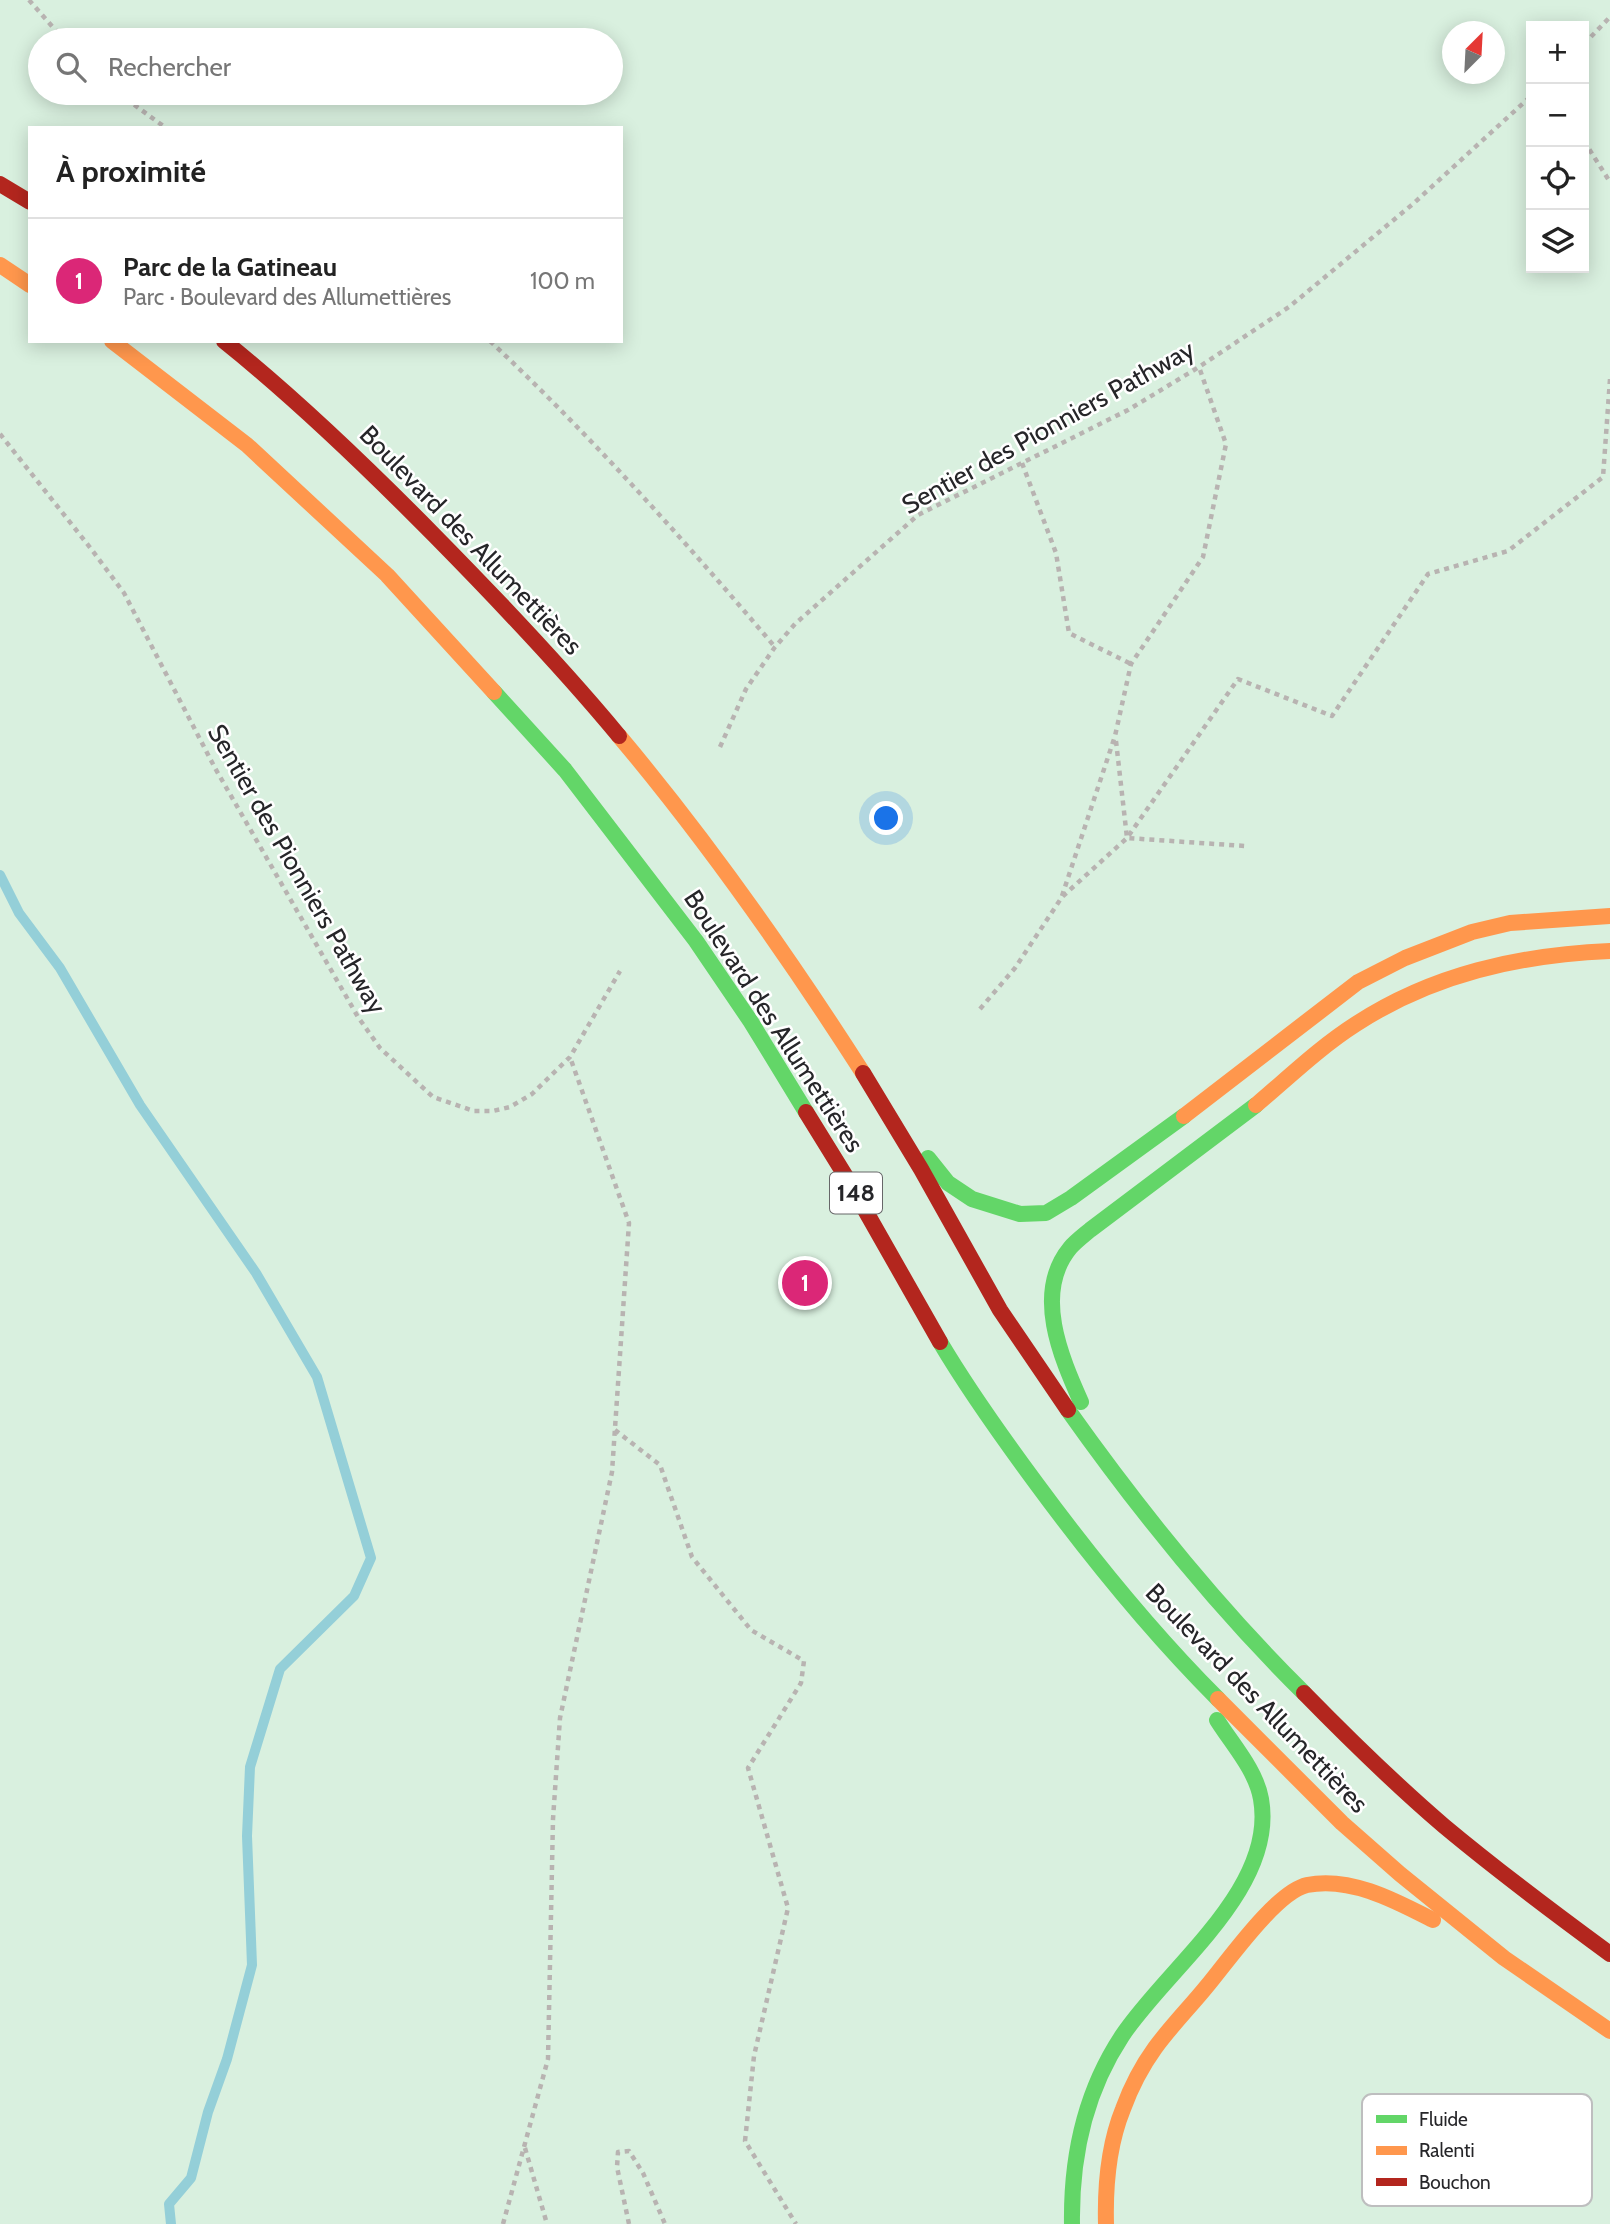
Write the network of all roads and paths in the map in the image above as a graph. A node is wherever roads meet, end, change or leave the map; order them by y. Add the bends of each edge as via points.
1 (29, 0) edge
2 (1610, 17) edge
3 (54, 28) edge
4 (1589, 39) edge
5 (1526, 101) edge
6 (134, 105) edge
7 (163, 126) edge
8 (1588, 147) edge
9 (1610, 182) edge
10 (0, 184) edge
11 (28, 201) edge
12 (0, 265) edge
13 (28, 284) edge
14 (115, 343) edge
15 (227, 343) edge
16 (493, 343) edge
17 (1199, 367) junction
18 (1610, 379) edge
19 (0, 434) edge
20 (1022, 463) junction
21 (775, 647) junction
22 (1131, 664) junction
23 (1115, 736) junction
24 (720, 747) dead end
25 (1127, 838) junction
26 (1245, 846) dead end
27 (1062, 897) junction
28 (1610, 916) edge
29 (1610, 951) edge
30 (620, 971) dead end
31 (980, 1009) dead end
32 (570, 1056) junction
33 (884, 1105) junction
34 (615, 1430) junction
35 (1107, 1466) junction
36 (1181, 1662) junction
37 (1610, 1954) edge
38 (1504, 1958) junction
39 (1610, 2031) edge
40 (524, 2146) junction
41 (503, 2224) edge
42 (547, 2224) edge
43 (629, 2224) edge
44 (665, 2224) edge
45 (796, 2224) edge
46 (1072, 2224) edge
47 (1106, 2224) edge

1 - 3 path
2 - 4 path
5 - 17 path, Sentier des Pionniers Pathway via 1300,298
6 - 7 path
8 - 9 path
10 - 11 highway
12 - 13 highway
14 - 36 highway, Boulevard des Allumettières / 148 via 247,445 387,575 565,771 696,941 751,1023 989,1419 1074,1534
15 - 33 highway, Boulevard des Allumettières / 148 via 362,460 589,698 763,922
16 - 21 path via 663,518
17 - 20 path, Sentier des Pionniers Pathway via 1128,410
17 - 22 path via 1226,444 1203,557
18 - 25 path via 1603,477 1508,551 1428,574 1332,716 1238,679
19 - 32 path, Sentier des Pionniers Pathway via 124,593 215,768 380,1048 433,1097 474,1111 510,1107 541,1086
20 - 21 path, Sentier des Pionniers Pathway via 918,515
20 - 22 path via 1056,553 1069,633
21 - 24 path, Sentier des Pionniers Pathway via 746,689
22 - 23 path
23 - 25 path
23 - 27 path
25 - 26 path
25 - 27 path
27 - 31 path via 1015,968
28 - 33 highway via 1523,922 1472,932 1358,982 1196,1108 1046,1213 1020,1214 972,1199 948,1182
29 - 35 highway via 1503,961 1456,975 1388,1005 1354,1026 1069,1249 1058,1269 1051,1321
30 - 32 path, Sentier des Pionniers Pathway
32 - 34 path via 629,1223
33 - 35 highway, Boulevard des Allumettières / 148 via 1026,1351
34 - 40 path via 612,1472 560,1717 548,2059
34 - 45 path via 660,1465 692,1557 751,1630 804,1661 801,1683 748,1768 788,1908 754,2056 745,2141
35 - 37 highway, Boulevard des Allumettières / 148 via 1237,1623 1363,1752 1508,1880
36 - 38 highway, Boulevard des Allumettières / 148 via 1342,1823
36 - 46 highway via 1251,1775 1261,1800 1259,1846 1240,1891 1139,2013 1109,2059 1077,2142
38 - 39 highway, Boulevard des Allumettières / 148
38 - 47 highway via 1405,1905 1355,1887 1304,1886 1286,1896 1141,2068 1117,2119 1110,2150
40 - 41 path
40 - 42 path
43 - 44 path via 617,2167 618,2152 629,2151

